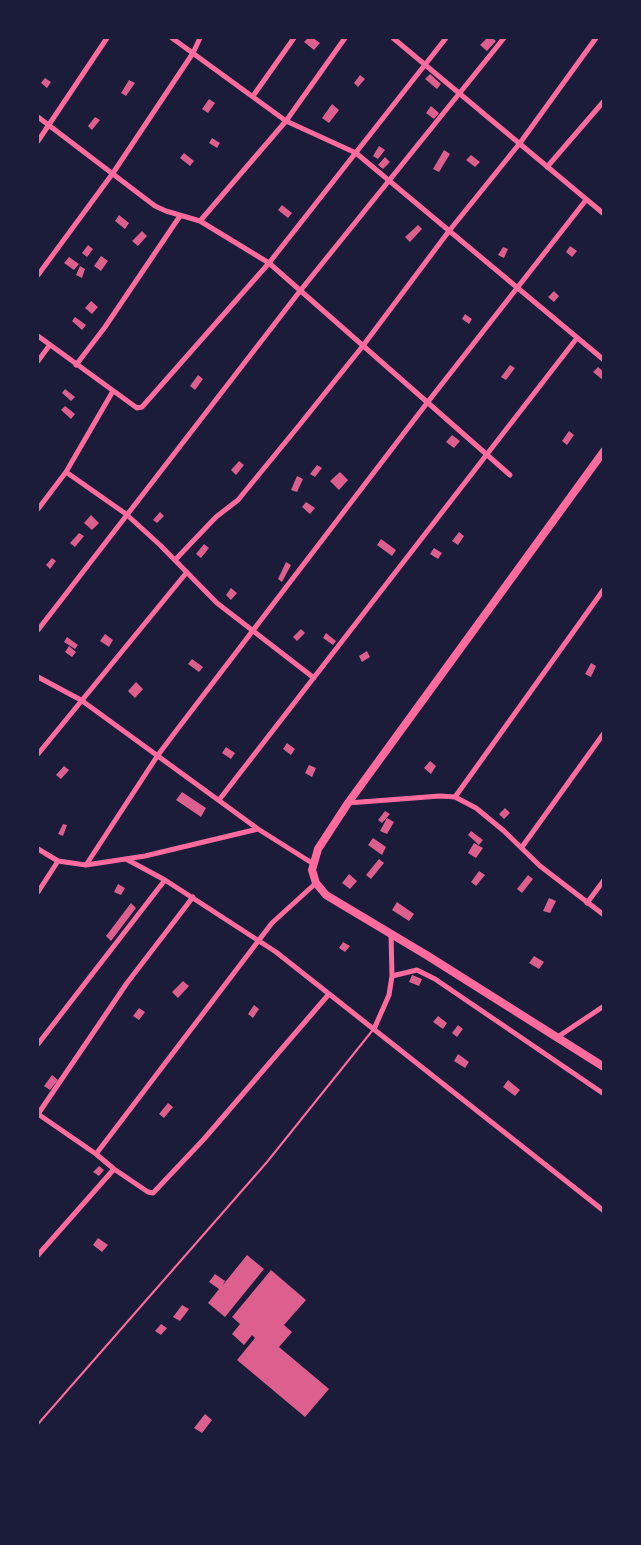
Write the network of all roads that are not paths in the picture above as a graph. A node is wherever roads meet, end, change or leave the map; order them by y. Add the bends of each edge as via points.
1 (107, 38) edge
2 (172, 38) edge
3 (200, 38) edge
4 (294, 38) edge
5 (345, 38) edge
6 (393, 38) edge
7 (446, 38) edge
8 (504, 38) edge
9 (596, 38) edge
10 (193, 53) junction
11 (425, 64) junction
12 (459, 93) junction
13 (253, 96) junction
14 (603, 101) edge
15 (38, 117) edge
16 (286, 121) junction
17 (49, 125) junction
18 (38, 141) edge
19 (520, 143) junction
20 (356, 153) junction
21 (548, 166) junction
22 (113, 173) junction
23 (390, 182) junction
24 (586, 200) junction
25 (603, 214) edge
26 (180, 216) junction
27 (200, 221) junction
28 (449, 231) junction
29 (269, 263) junction
30 (38, 275) edge
31 (518, 288) junction
32 (300, 291) junction
33 (38, 336) edge
34 (577, 338) junction
35 (49, 346) junction
36 (362, 347) junction
37 (603, 360) edge
38 (38, 361) edge
39 (76, 365) junction
40 (113, 391) junction
41 (427, 403) junction
42 (603, 451) edge
43 (486, 453) junction
44 (66, 472) junction
45 (510, 475) dead end
46 (38, 509) edge
47 (126, 514) junction
48 (175, 560) junction
49 (187, 572) junction
50 (603, 589) edge
51 (38, 630) edge
52 (253, 631) junction
53 (38, 677) edge
54 (314, 678) junction
55 (81, 700) junction
56 (603, 733) edge
57 (38, 754) edge
58 (158, 755) junction
59 (455, 797) junction
60 (219, 800) junction
61 (348, 803) junction
62 (258, 829) junction
63 (522, 847) junction
64 (38, 849) edge
65 (126, 859) junction
66 (58, 861) junction
67 (312, 863) junction
68 (86, 865) junction
69 (165, 880) junction
70 (603, 880) edge
71 (316, 883) junction
72 (38, 892) edge
73 (193, 897) junction
74 (587, 903) junction
75 (603, 915) edge
76 (391, 934) junction
77 (259, 940) junction
78 (392, 976) junction
79 (329, 994) junction
80 (603, 1005) edge
81 (374, 1029) junction
82 (556, 1038) junction
83 (38, 1044) edge
84 (603, 1067) edge
85 (603, 1094) edge
86 (38, 1114) edge
87 (96, 1154) junction
88 (114, 1169) junction
89 (603, 1211) edge
90 (38, 1255) edge
91 (38, 1424) edge

1 - 17 street
2 - 10 street
3 - 10 street
4 - 13 street
5 - 16 street
6 - 11 street
7 - 11 street
8 - 12 street
9 - 19 street
10 - 13 street
10 - 22 street
11 - 12 street
11 - 20 street
12 - 19 street
12 - 23 street
13 - 16 street
14 - 21 street
15 - 17 street
16 - 20 street
16 - 27 street
17 - 18 street
17 - 22 street
19 - 21 street
19 - 28 street
20 - 23 street
20 - 29 street
21 - 24 street
22 - 26 street via 155,206
22 - 30 street
23 - 28 street
23 - 32 street
24 - 25 street
24 - 31 street
26 - 27 street
26 - 39 street
27 - 29 street
28 - 31 street
28 - 36 street
29 - 32 street
29 - 40 street via 142,407 137,408
31 - 34 street
31 - 41 street
32 - 36 street
32 - 47 street
33 - 35 street
34 - 37 street
34 - 43 street
35 - 38 street
35 - 39 street
36 - 41 street
36 - 48 street via 238,500
39 - 40 street
40 - 44 street
41 - 43 street
41 - 52 street
42 - 61 main road
43 - 45 street
43 - 54 street
44 - 46 street
44 - 47 street
47 - 48 street
47 - 51 street
48 - 49 street
49 - 52 street via 217,603
49 - 55 street
50 - 59 street
52 - 54 street
52 - 58 street
53 - 55 street
54 - 60 street
55 - 57 street
55 - 58 street
56 - 63 street
58 - 60 street
58 - 68 street
59 - 61 street
59 - 63 street via 476,808
60 - 62 street
61 - 67 main road
62 - 65 street
62 - 67 street
63 - 74 street
64 - 66 street
65 - 68 street
65 - 69 street
66 - 68 street
66 - 72 street
67 - 71 main road
69 - 73 street
69 - 83 street
70 - 74 street
71 - 76 main road via 326,895
71 - 77 street
73 - 77 street
73 - 86 street via 127,983
74 - 75 street
76 - 78 street
76 - 82 main road
77 - 79 street
77 - 87 street
78 - 81 street
78 - 85 street via 417,970 435,979
79 - 81 street
79 - 88 street via 156,1191 148,1192
80 - 82 street
81 - 89 street
81 - 91 lane via 267,1162
82 - 84 main road
86 - 87 street
87 - 88 street
88 - 90 street

